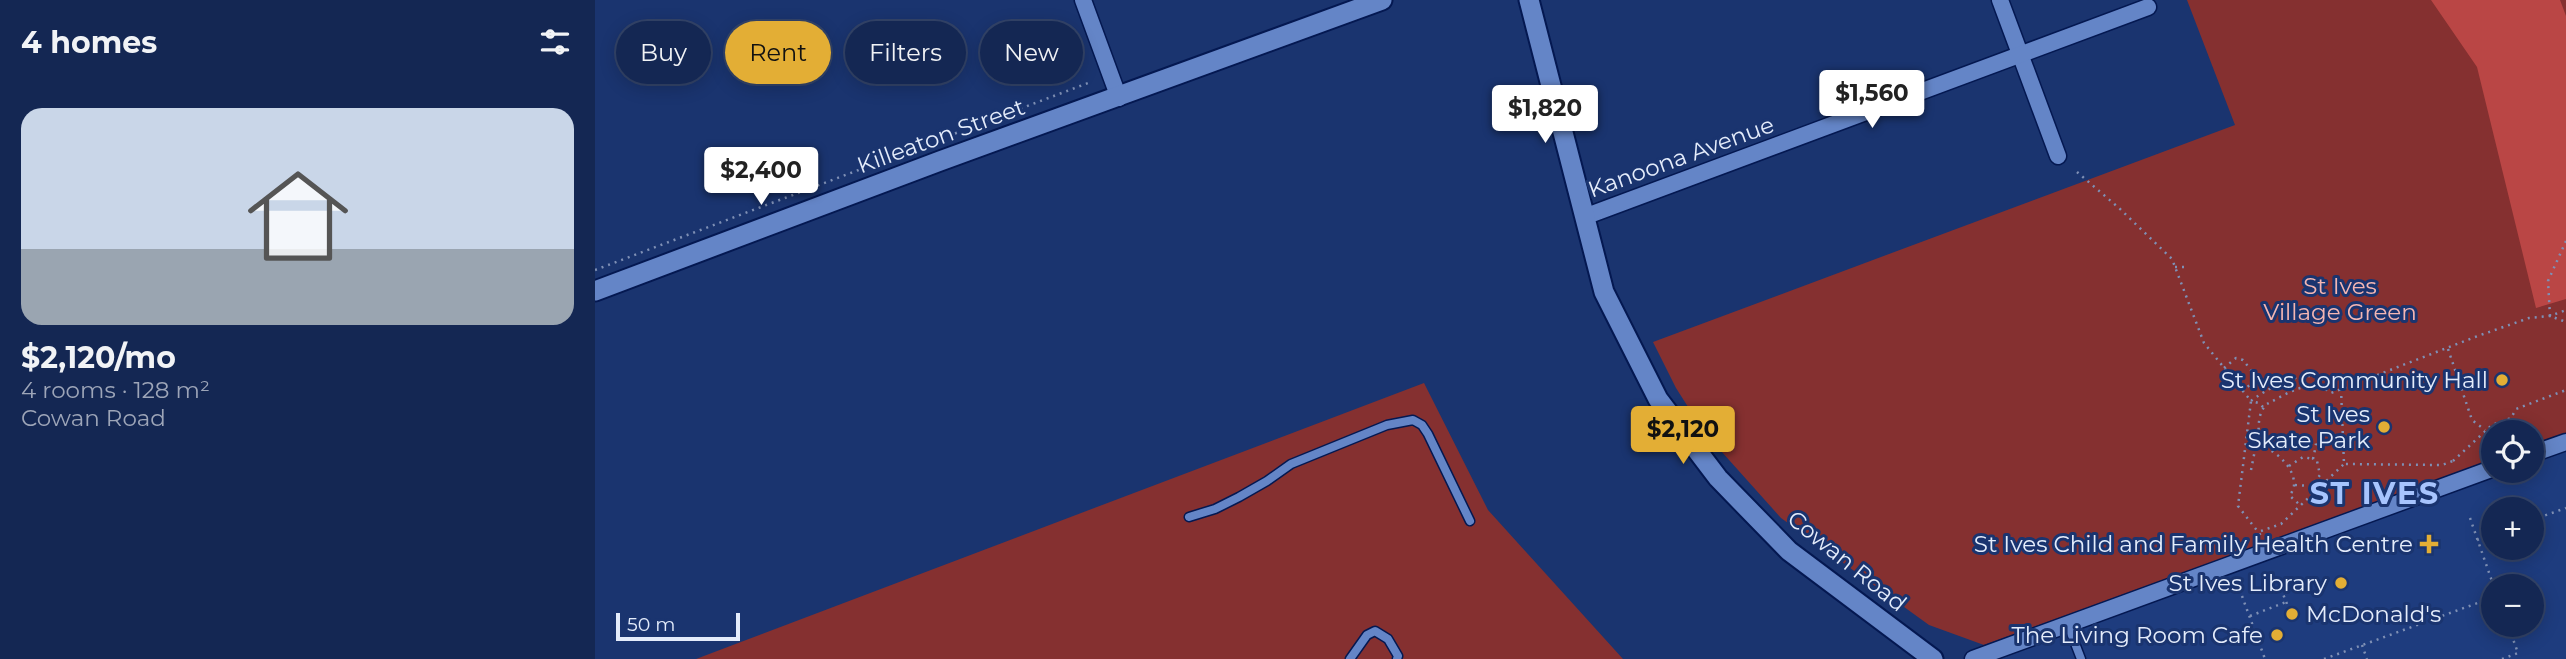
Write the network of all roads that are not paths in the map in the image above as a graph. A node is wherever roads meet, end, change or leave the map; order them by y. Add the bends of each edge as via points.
1 (1083, 0) edge
2 (1529, 0) edge
3 (2000, 0) edge
4 (1379, 1) edge
5 (2148, 6) dead end
6 (2020, 55) junction
7 (1119, 98) junction
8 (2059, 156) dead end
9 (1584, 217) junction
10 (595, 291) edge
11 (2564, 444) edge
12 (2544, 450) edge
13 (2481, 473) edge
14 (1189, 517) dead end
15 (1470, 521) dead end
16 (2068, 625) junction
17 (1350, 659) edge
18 (1397, 659) edge
19 (1933, 659) edge
20 (1973, 659) edge
21 (2081, 659) edge

1 - 7 street
2 - 9 main road, Cowan Road
3 - 6 street
4 - 7 main road, Killeaton Street
5 - 6 street, Kanoona Avenue
6 - 8 street
6 - 9 street, Kanoona Avenue
7 - 10 main road, Killeaton Street
9 - 19 main road, Cowan Road via 1604,292 1645,376 1718,478 1789,551
11 - 12 street
13 - 16 street
14 - 15 lane via 1239,497 1298,460 1387,425 1413,420 1428,434
16 - 20 street
16 - 21 lane
17 - 18 lane via 1375,631 1388,639

